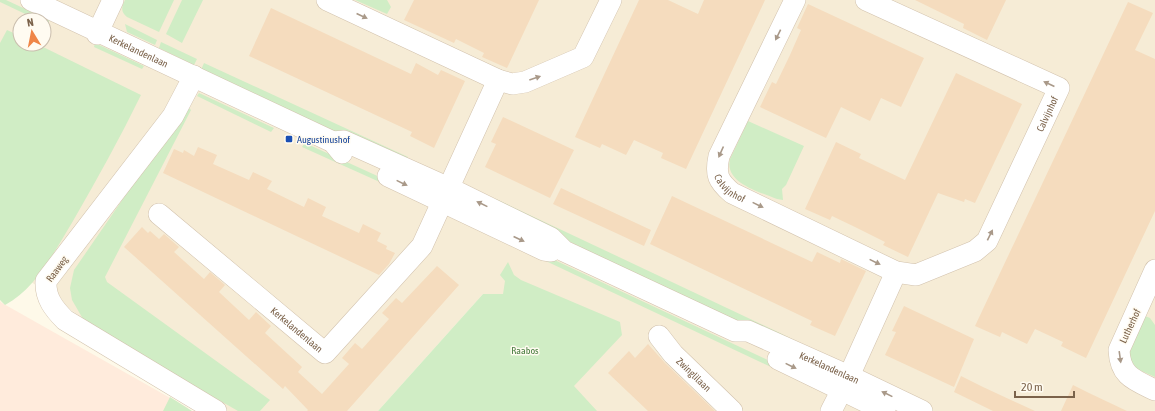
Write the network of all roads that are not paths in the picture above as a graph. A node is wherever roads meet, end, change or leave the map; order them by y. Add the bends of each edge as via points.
1 (31, 0) edge
2 (113, 0) edge
3 (327, 0) edge
4 (611, 0) edge
5 (795, 0) edge
6 (866, 0) edge
7 (98, 32) junction
8 (194, 76) junction
9 (498, 80) junction
10 (446, 195) junction
11 (159, 214) dead end
12 (1155, 270) edge
13 (896, 272) junction
14 (659, 336) dead end
15 (845, 384) junction
16 (1155, 390) edge
17 (216, 411) edge
18 (732, 411) edge
19 (831, 411) edge
20 (885, 411) edge
21 (922, 411) edge

1 - 7 street, Kerkelandenlaan
2 - 7 street
3 -> 9 street
9 -> 4 street via 512,84 525,82 583,57
5 -> 13 street, Calvijnhof via 719,156 717,174 722,184 732,193
13 -> 6 street, Calvijnhof via 916,275 975,251 987,241 1059,88
7 - 8 street, Kerkelandenlaan
8 - 10 street, Kerkelandenlaan via 333,142 340,152
8 - 17 street, Raaweg via 173,116 46,281 45,292 55,310 65,320
9 - 10 street
10 - 11 street, Kerkelandenlaan via 422,246 325,353
10 - 15 street, Kerkelandenlaan via 544,250 564,251 735,331 742,342
12 -> 16 street, Lutherhof via 1119,350 1125,372 1133,380
13 - 15 street
14 - 18 street, Zwinglilaan via 673,354
15 - 19 street
15 - 20 street, Kerkelandenlaan
21 -> 15 street, Kerkelandenlaan

